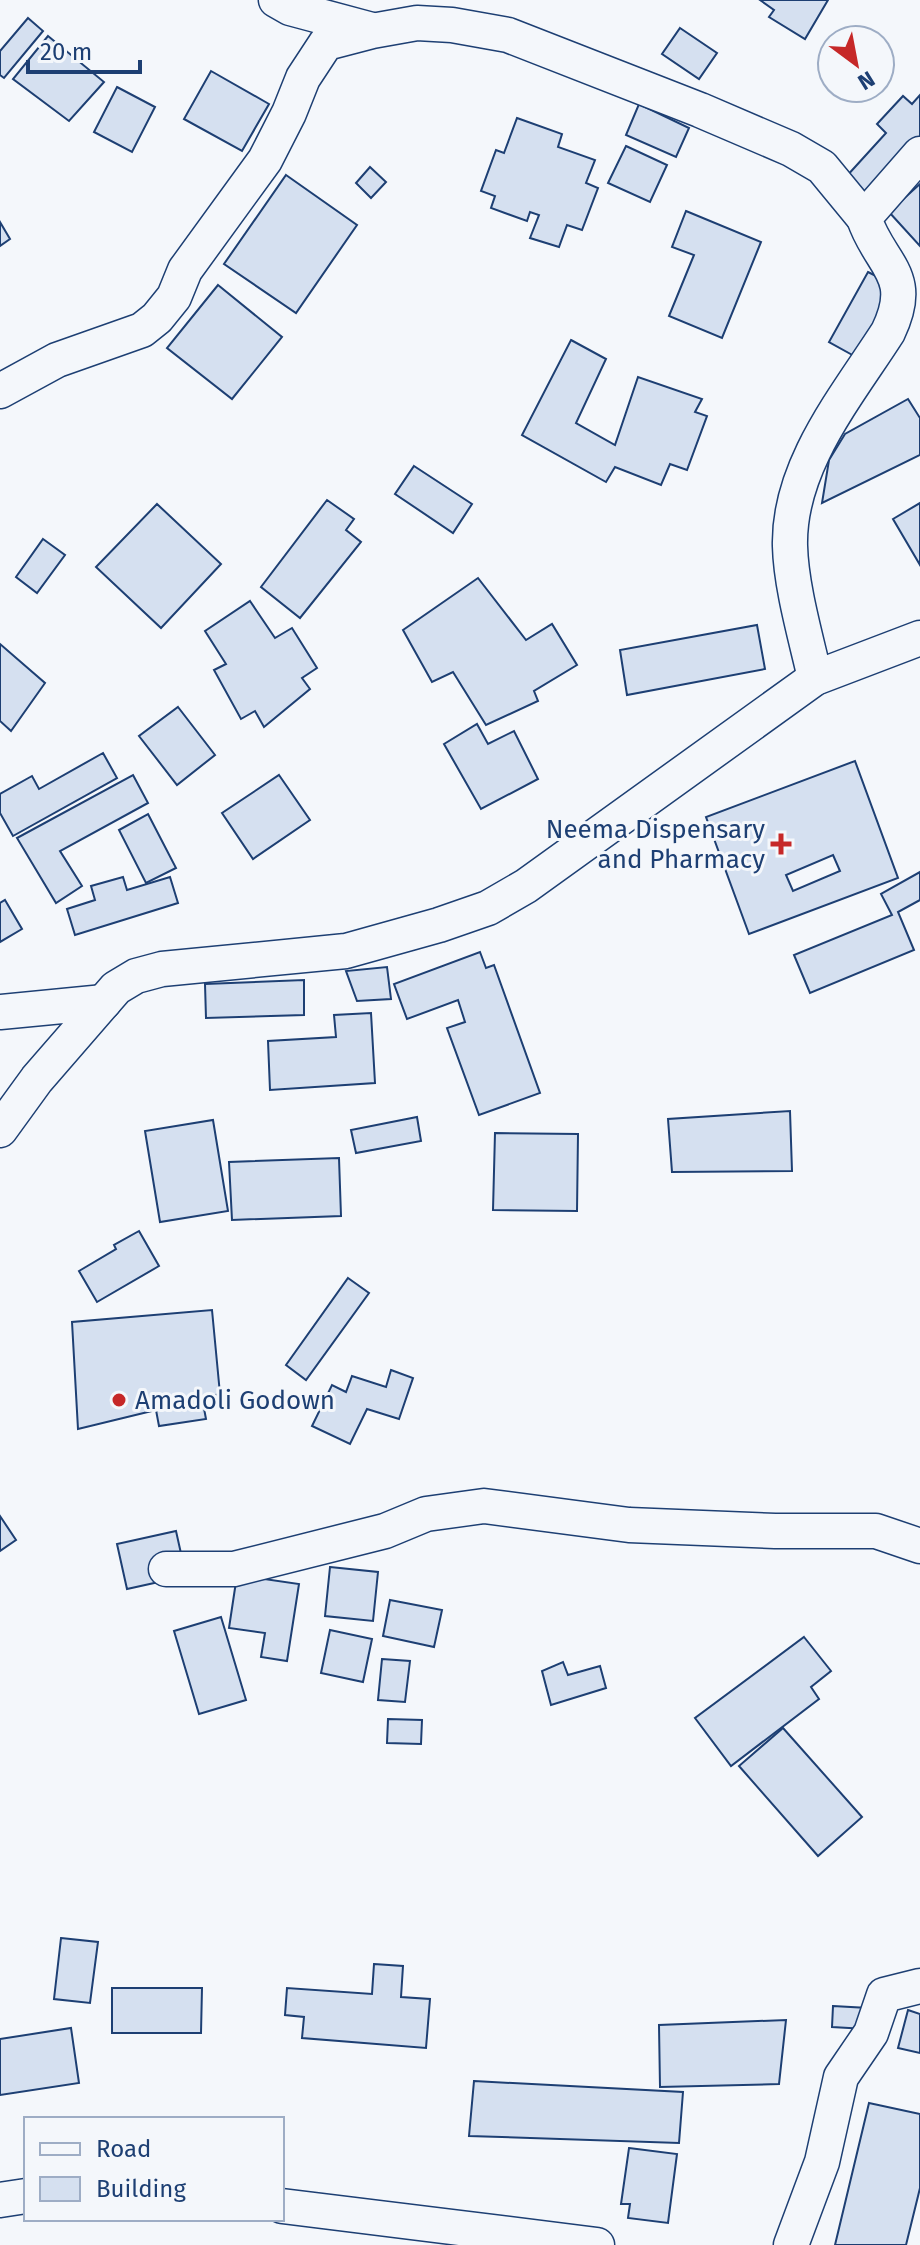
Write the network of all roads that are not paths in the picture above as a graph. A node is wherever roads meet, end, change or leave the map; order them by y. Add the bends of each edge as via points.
1 (276, 0) edge
2 (372, 31) junction
3 (920, 154) edge
4 (864, 218) junction
5 (910, 294) edge
6 (0, 391) edge
7 (920, 638) edge
8 (815, 678) junction
9 (104, 1002) junction
10 (0, 1012) edge
11 (0, 1130) edge
12 (920, 1546) edge
13 (166, 1569) dead end
14 (920, 1986) edge
15 (24, 2196) edge
16 (0, 2200) edge
17 (284, 2206) edge
18 (597, 2245) edge
19 (791, 2245) edge

1 - 2 street
2 - 4 street via 417,23 508,35 791,149 822,167
2 - 6 street via 326,43 303,78 265,160 157,318 142,330 57,360
3 - 4 street
4 - 5 street
5 - 8 street via 809,460 794,505 790,546
7 - 8 street
8 - 9 street via 488,908 346,951 162,969 136,976
9 - 10 street
9 - 11 street
12 - 13 street via 876,1531 629,1525 484,1506 426,1514 385,1531 234,1569
14 - 19 street via 884,1995 871,2033 841,2077 822,2162
15 - 16 street
17 - 18 street

